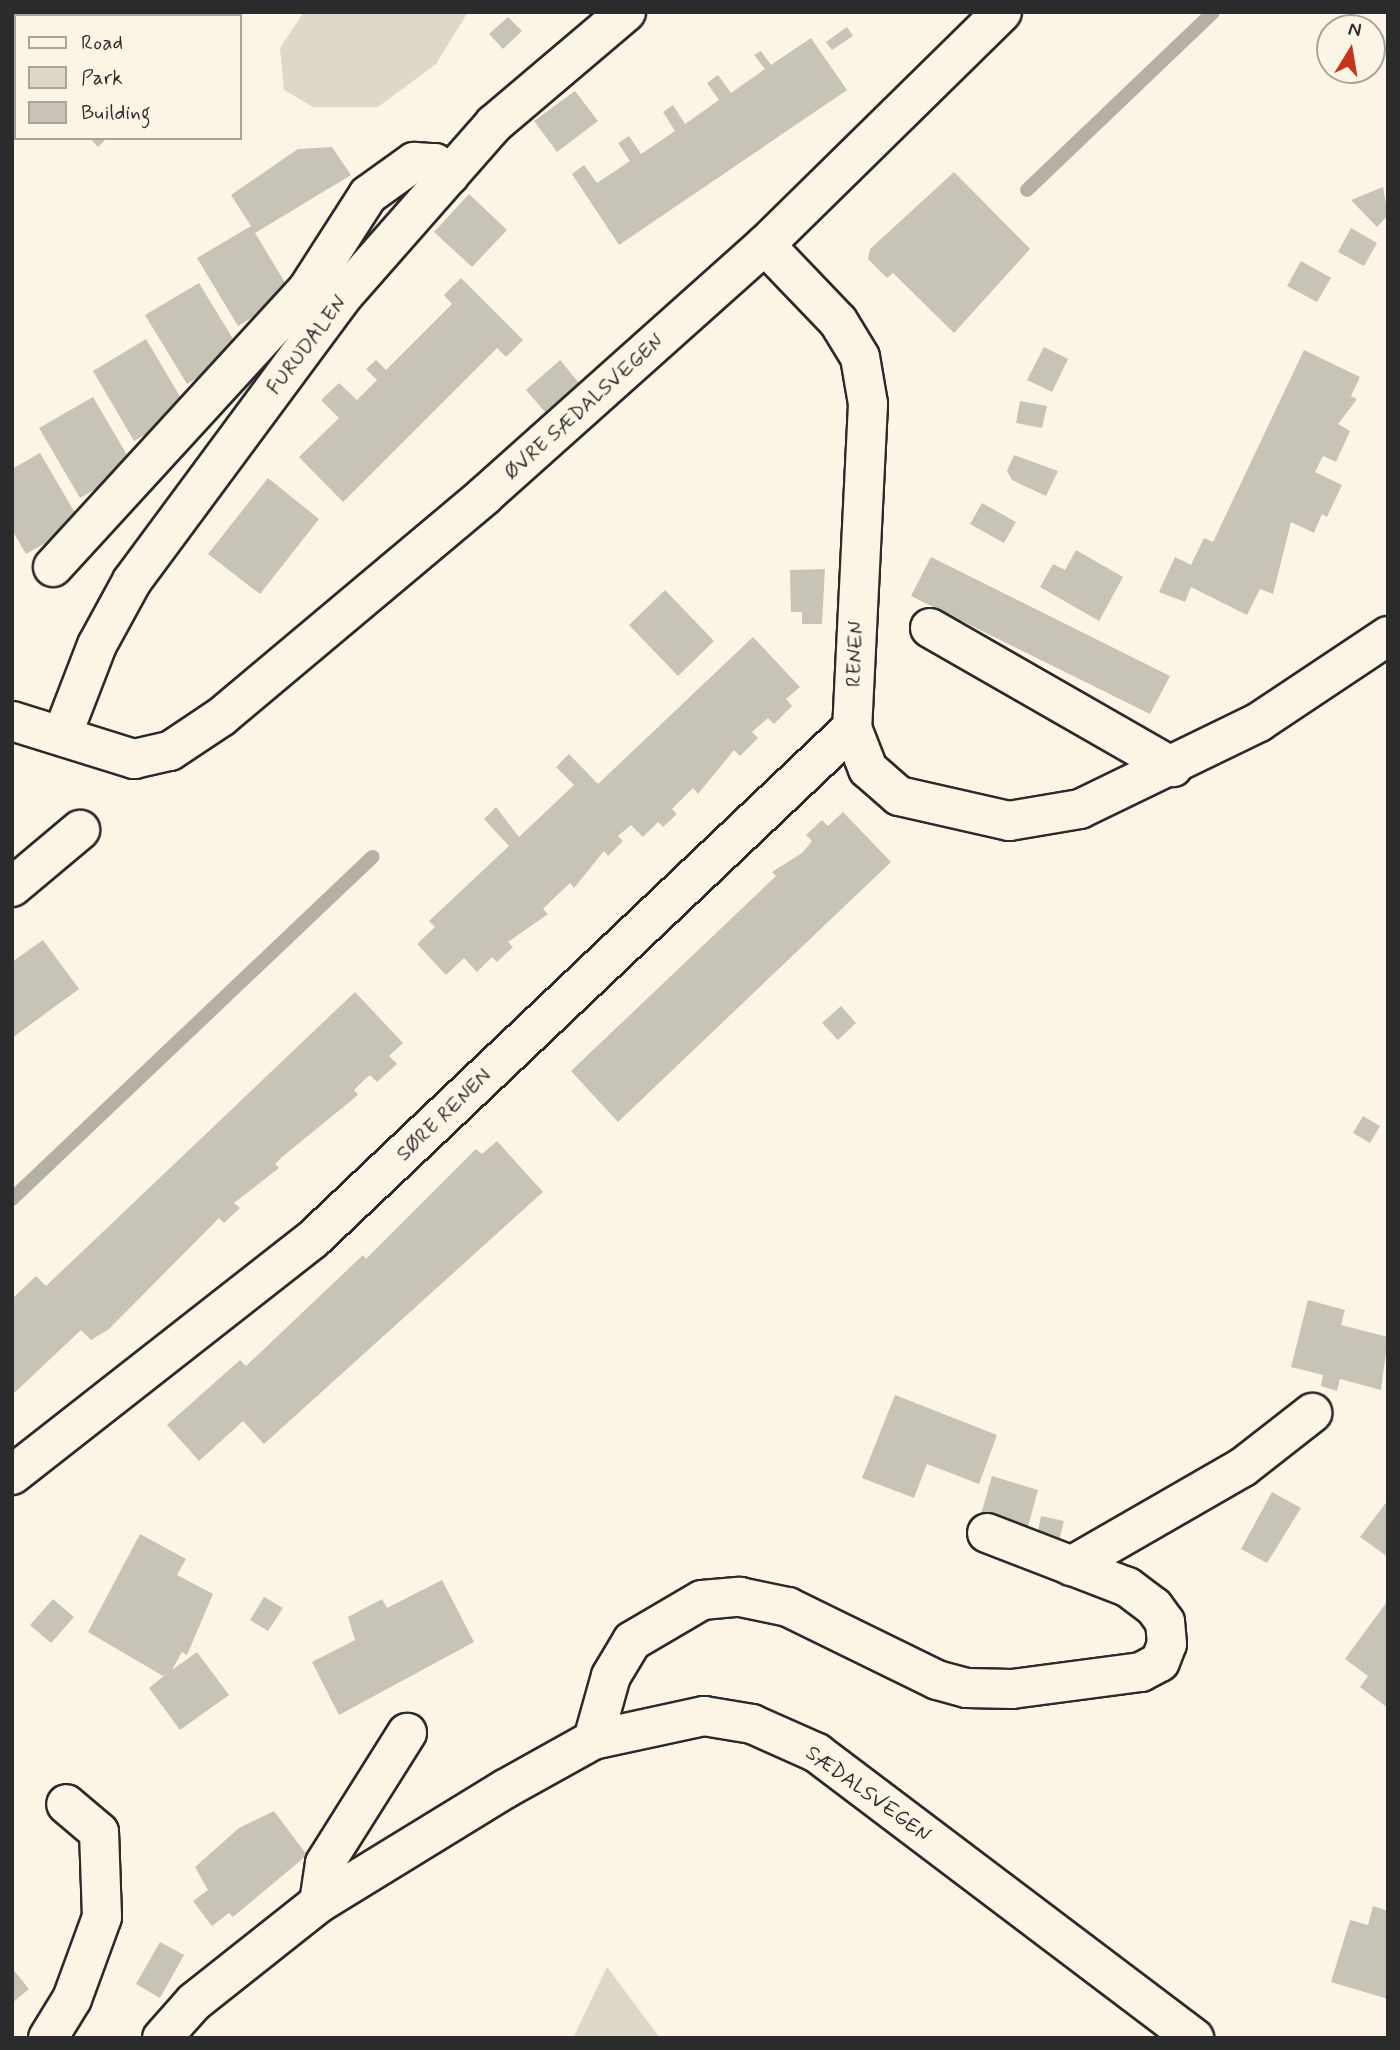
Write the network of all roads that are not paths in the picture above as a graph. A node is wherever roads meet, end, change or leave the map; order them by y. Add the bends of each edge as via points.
1 (626, 12) edge
2 (1002, 12) edge
3 (450, 175) junction
4 (765, 245) junction
5 (53, 567) dead end
6 (930, 628) dead end
7 (1388, 636) edge
8 (12, 721) edge
9 (852, 728) junction
10 (63, 733) junction
11 (1173, 767) junction
12 (80, 830) dead end
13 (12, 887) edge
14 (1312, 1413) dead end
15 (12, 1475) edge
16 (987, 1533) dead end
17 (1071, 1566) junction
18 (407, 1733) dead end
19 (593, 1741) junction
20 (66, 1804) dead end
21 (319, 1903) junction
22 (48, 2038) edge
23 (162, 2038) edge
24 (1194, 2038) edge

1 - 3 street, FURUDALEN via 503,116
2 - 4 street, ØVRE SÆDALSVEGEN
3 - 5 street via 435,163 414,162 368,195 307,290
3 - 10 street, FURUDALEN via 342,297 132,581 97,645
4 - 9 street, RENEN via 838,321 860,357 868,404
4 - 10 street, ØVRE SÆDALSVEGEN via 484,496 221,717 170,751 134,759
6 - 11 street
7 - 11 street, RENEN via 1259,722
8 - 10 street
9 - 11 street, RENEN via 868,769 899,796 941,810 1009,821 1080,809
9 - 15 street, SØRE RENEN via 313,1240
12 - 13 street
14 - 17 street via 1243,1467
16 - 17 street
17 - 19 street via 1127,1587 1154,1607 1165,1622 1167,1644 1160,1662 1141,1672 1051,1684 967,1688 936,1680 788,1606 740,1597 702,1600 632,1641 611,1676
18 - 21 street via 325,1863
19 - 21 street, SÆDALSVEGEN
19 - 24 street, SÆDALSVEGEN via 704,1716 752,1724 817,1753
20 - 22 street via 99,1832 102,1917 72,1999
21 - 23 street, SÆDALSVEGEN via 194,2002

